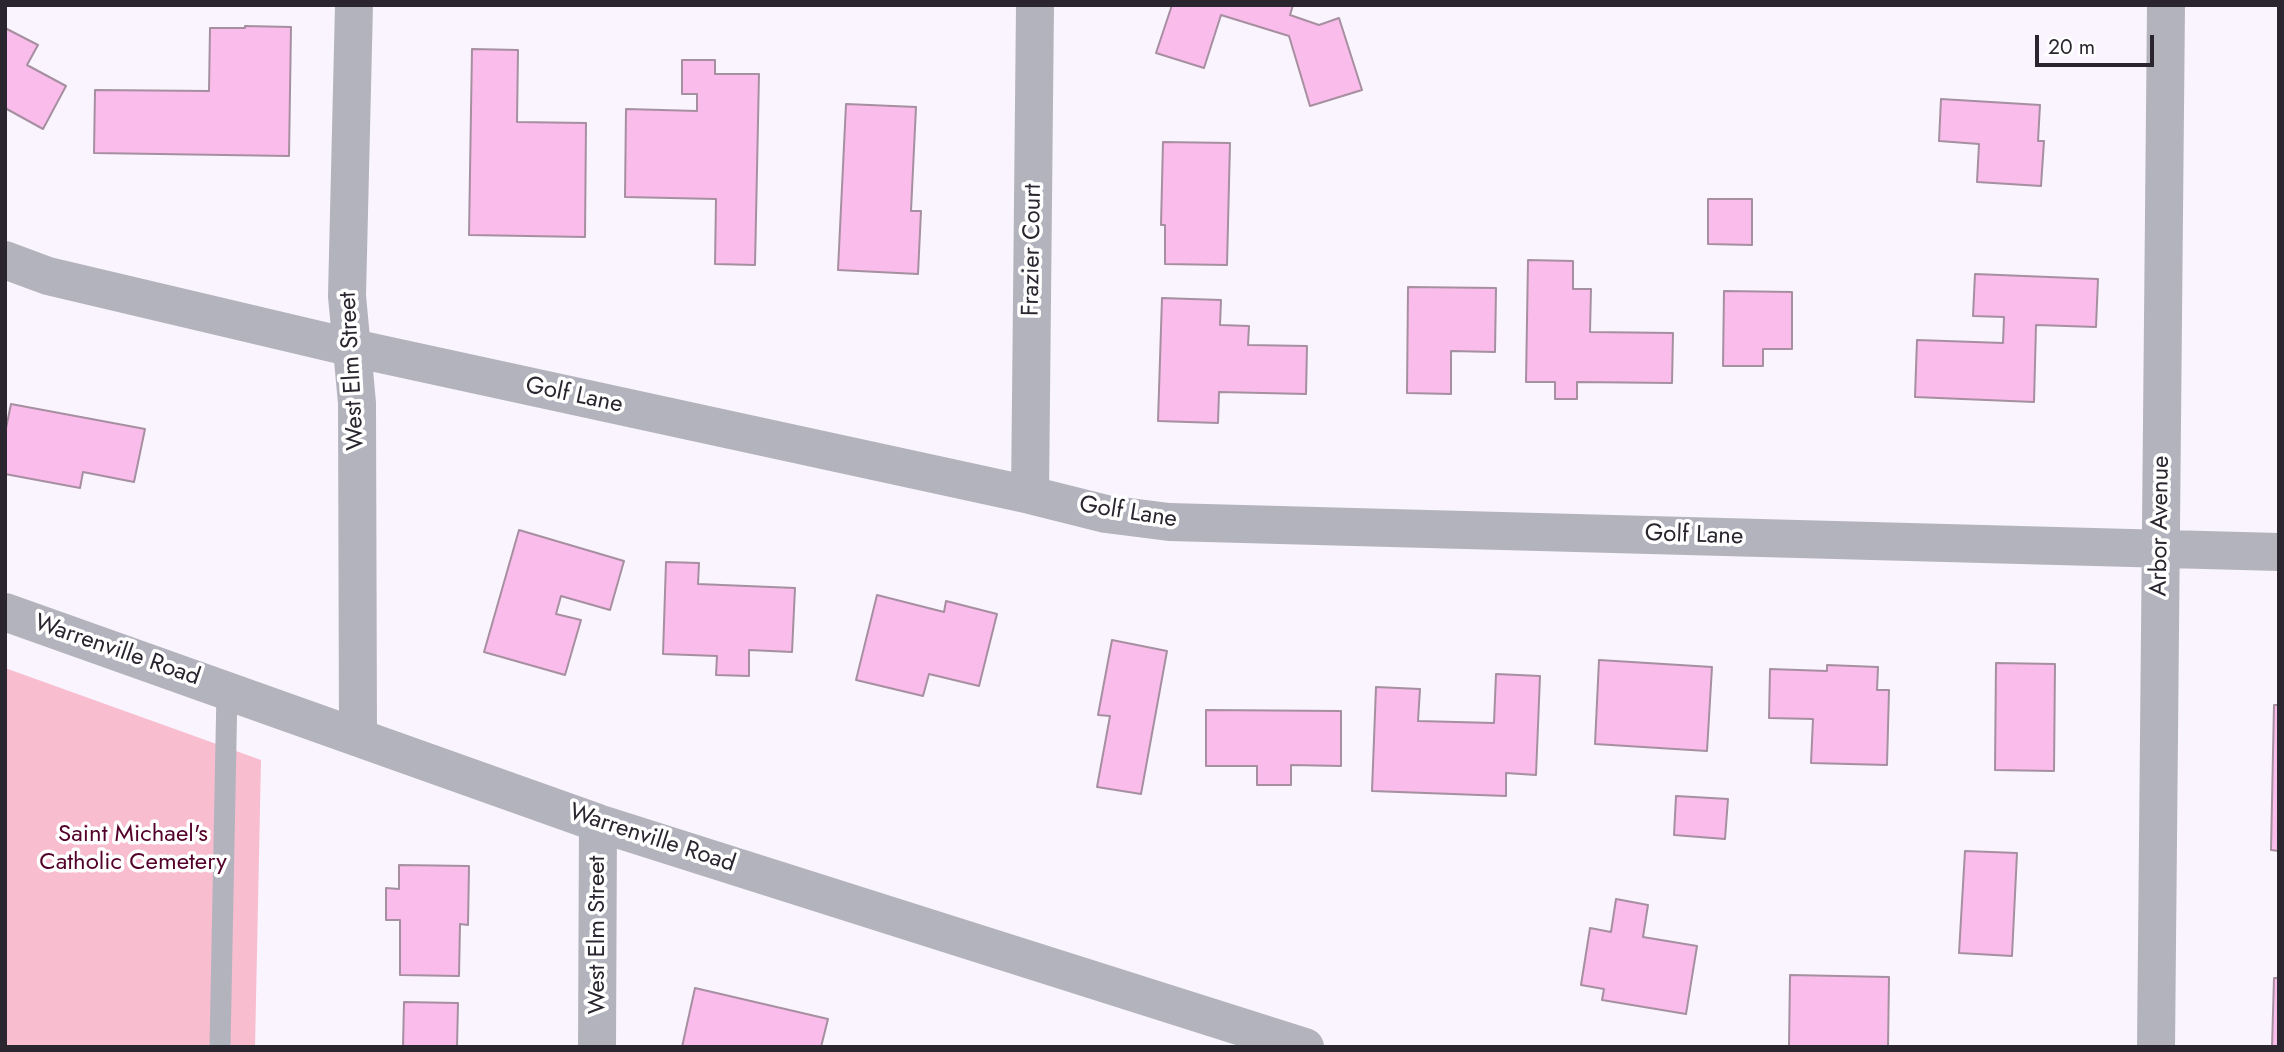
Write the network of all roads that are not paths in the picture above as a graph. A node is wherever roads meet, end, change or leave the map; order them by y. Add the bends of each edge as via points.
1 (354, 5) edge
2 (1035, 5) edge
3 (2166, 5) edge
4 (5, 260) edge
5 (353, 348) junction
6 (1030, 495) junction
7 (2161, 549) junction
8 (2279, 552) edge
9 (5, 612) edge
10 (227, 691) junction
11 (358, 737) junction
12 (598, 823) junction
13 (220, 1047) edge
14 (597, 1047) edge
15 (1305, 1047) edge
16 (2156, 1047) edge

1 - 5 street, West Elm Street via 348,296
2 - 6 street, Frazier Court
3 - 7 street, Arbor Avenue
4 - 5 street, Golf Lane via 48,276
5 - 6 street, Golf Lane
5 - 11 street, West Elm Street
6 - 7 street, Golf Lane via 1106,514 1169,522
7 - 8 street, Golf Lane
7 - 16 street, Arbor Avenue
9 - 10 street, Warrenville Road
10 - 11 street, Warrenville Road
10 - 13 lane
11 - 12 street, Warrenville Road
12 - 14 street, West Elm Street
12 - 15 street, Warrenville Road

